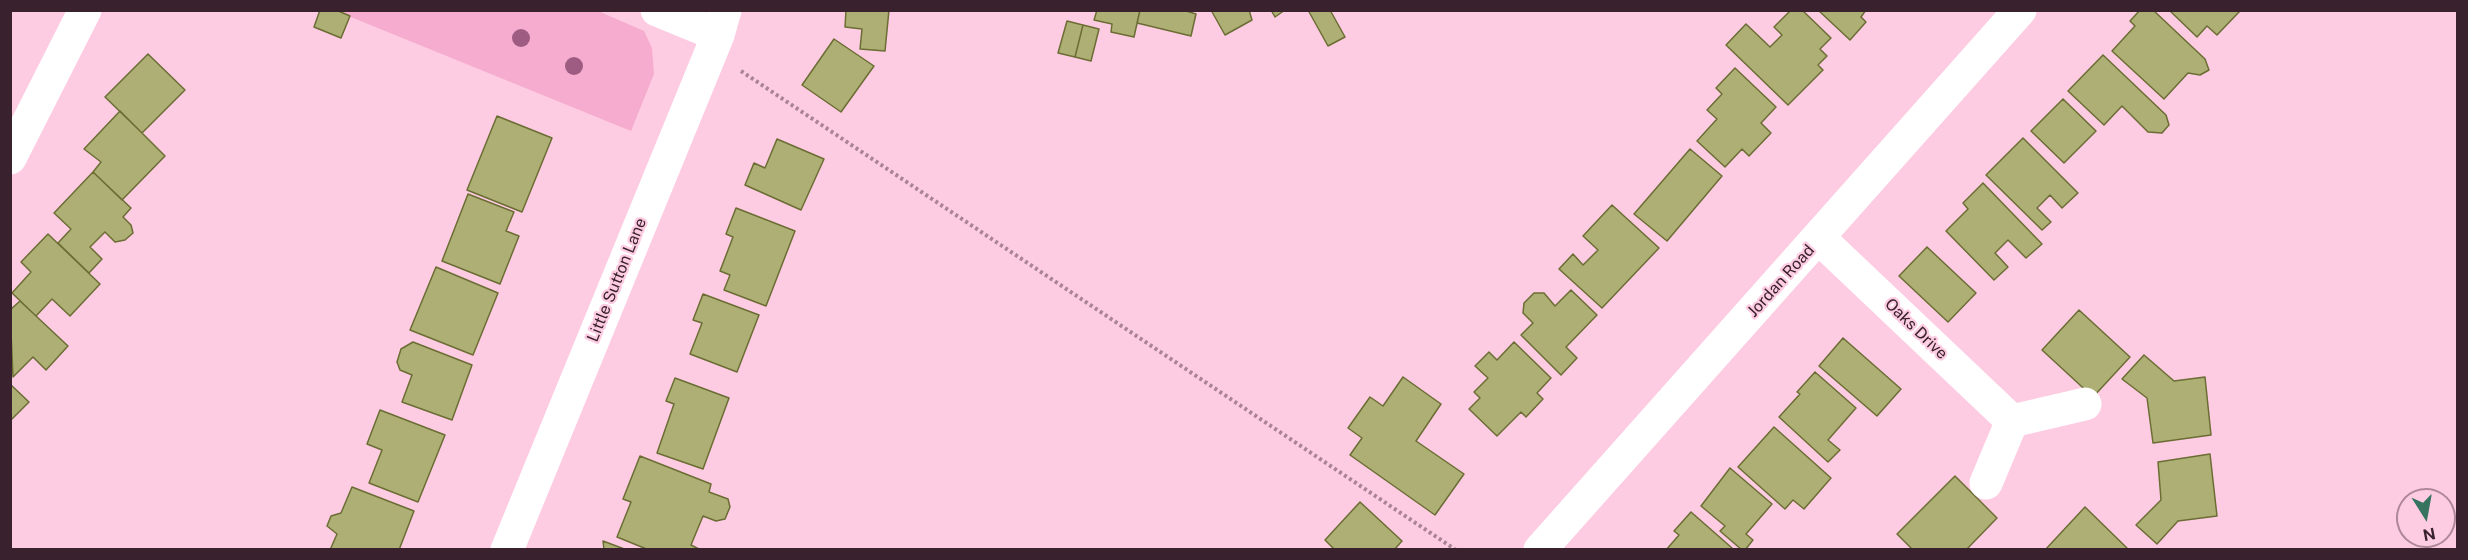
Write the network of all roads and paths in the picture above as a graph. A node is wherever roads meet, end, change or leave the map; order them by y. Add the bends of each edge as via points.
1 (85, 10) edge
2 (657, 10) edge
3 (2020, 10) edge
4 (718, 32) edge
5 (10, 158) edge
6 (1819, 238) junction
7 (2085, 404) dead end
8 (2012, 421) junction
9 (1986, 483) dead end
10 (507, 549) edge
11 (1456, 549) edge
12 (1540, 549) edge

1 - 5 street
2 - 4 street
3 - 6 street, Jordan Road
4 - 10 street, Little Sutton Lane
4 - 11 path
6 - 8 street, Oaks Drive
6 - 12 street, Jordan Road
7 - 8 street
8 - 9 street

